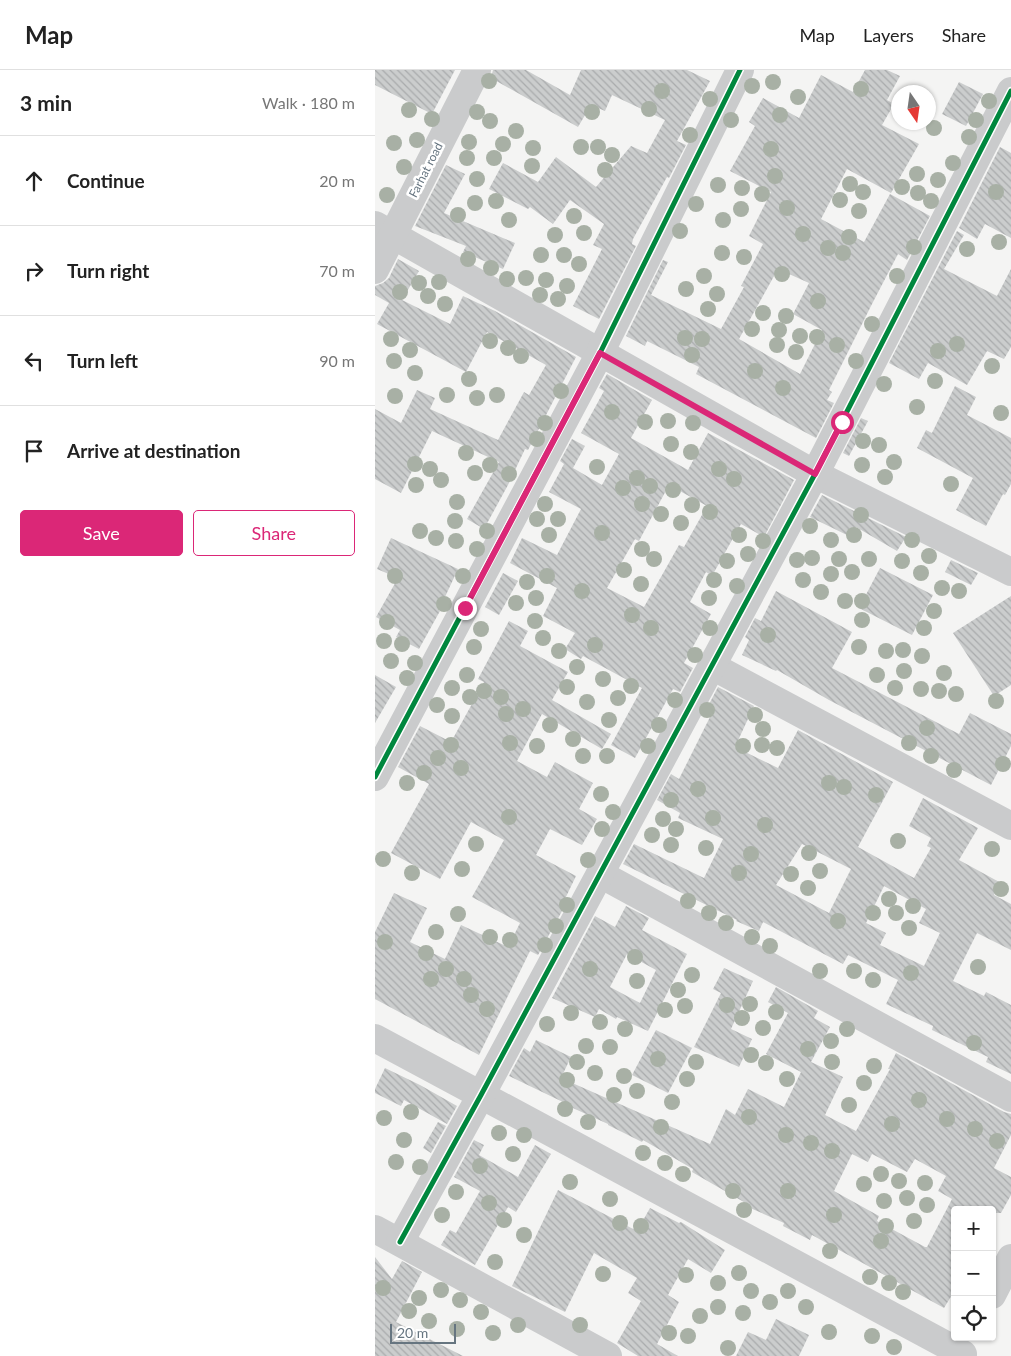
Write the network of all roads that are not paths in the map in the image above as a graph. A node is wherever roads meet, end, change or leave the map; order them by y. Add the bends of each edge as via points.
1 (477, 70) edge
2 (740, 70) edge
3 (1011, 91) edge
4 (384, 230) edge
5 (375, 270) edge
6 (600, 353) junction
7 (815, 474) junction
8 (1011, 572) edge
9 (712, 666) junction
10 (375, 778) edge
11 (1011, 826) edge
12 (600, 874) junction
13 (375, 1038) edge
14 (481, 1095) junction
15 (1011, 1098) edge
16 (375, 1229) edge
17 (400, 1242) junction
18 (1011, 1258) edge
19 (996, 1287) edge
20 (965, 1349) edge
21 (608, 1356) edge

1 - 4 street, Farhat road
2 - 6 street
3 - 7 street
4 - 5 street, Farhat road
4 - 6 street
6 - 7 street
6 - 10 street
7 - 8 street
7 - 9 street
9 - 11 street
9 - 12 street
12 - 14 street
12 - 15 street
13 - 14 street
14 - 17 street
14 - 20 street
16 - 17 street
17 - 21 street
18 - 19 street

